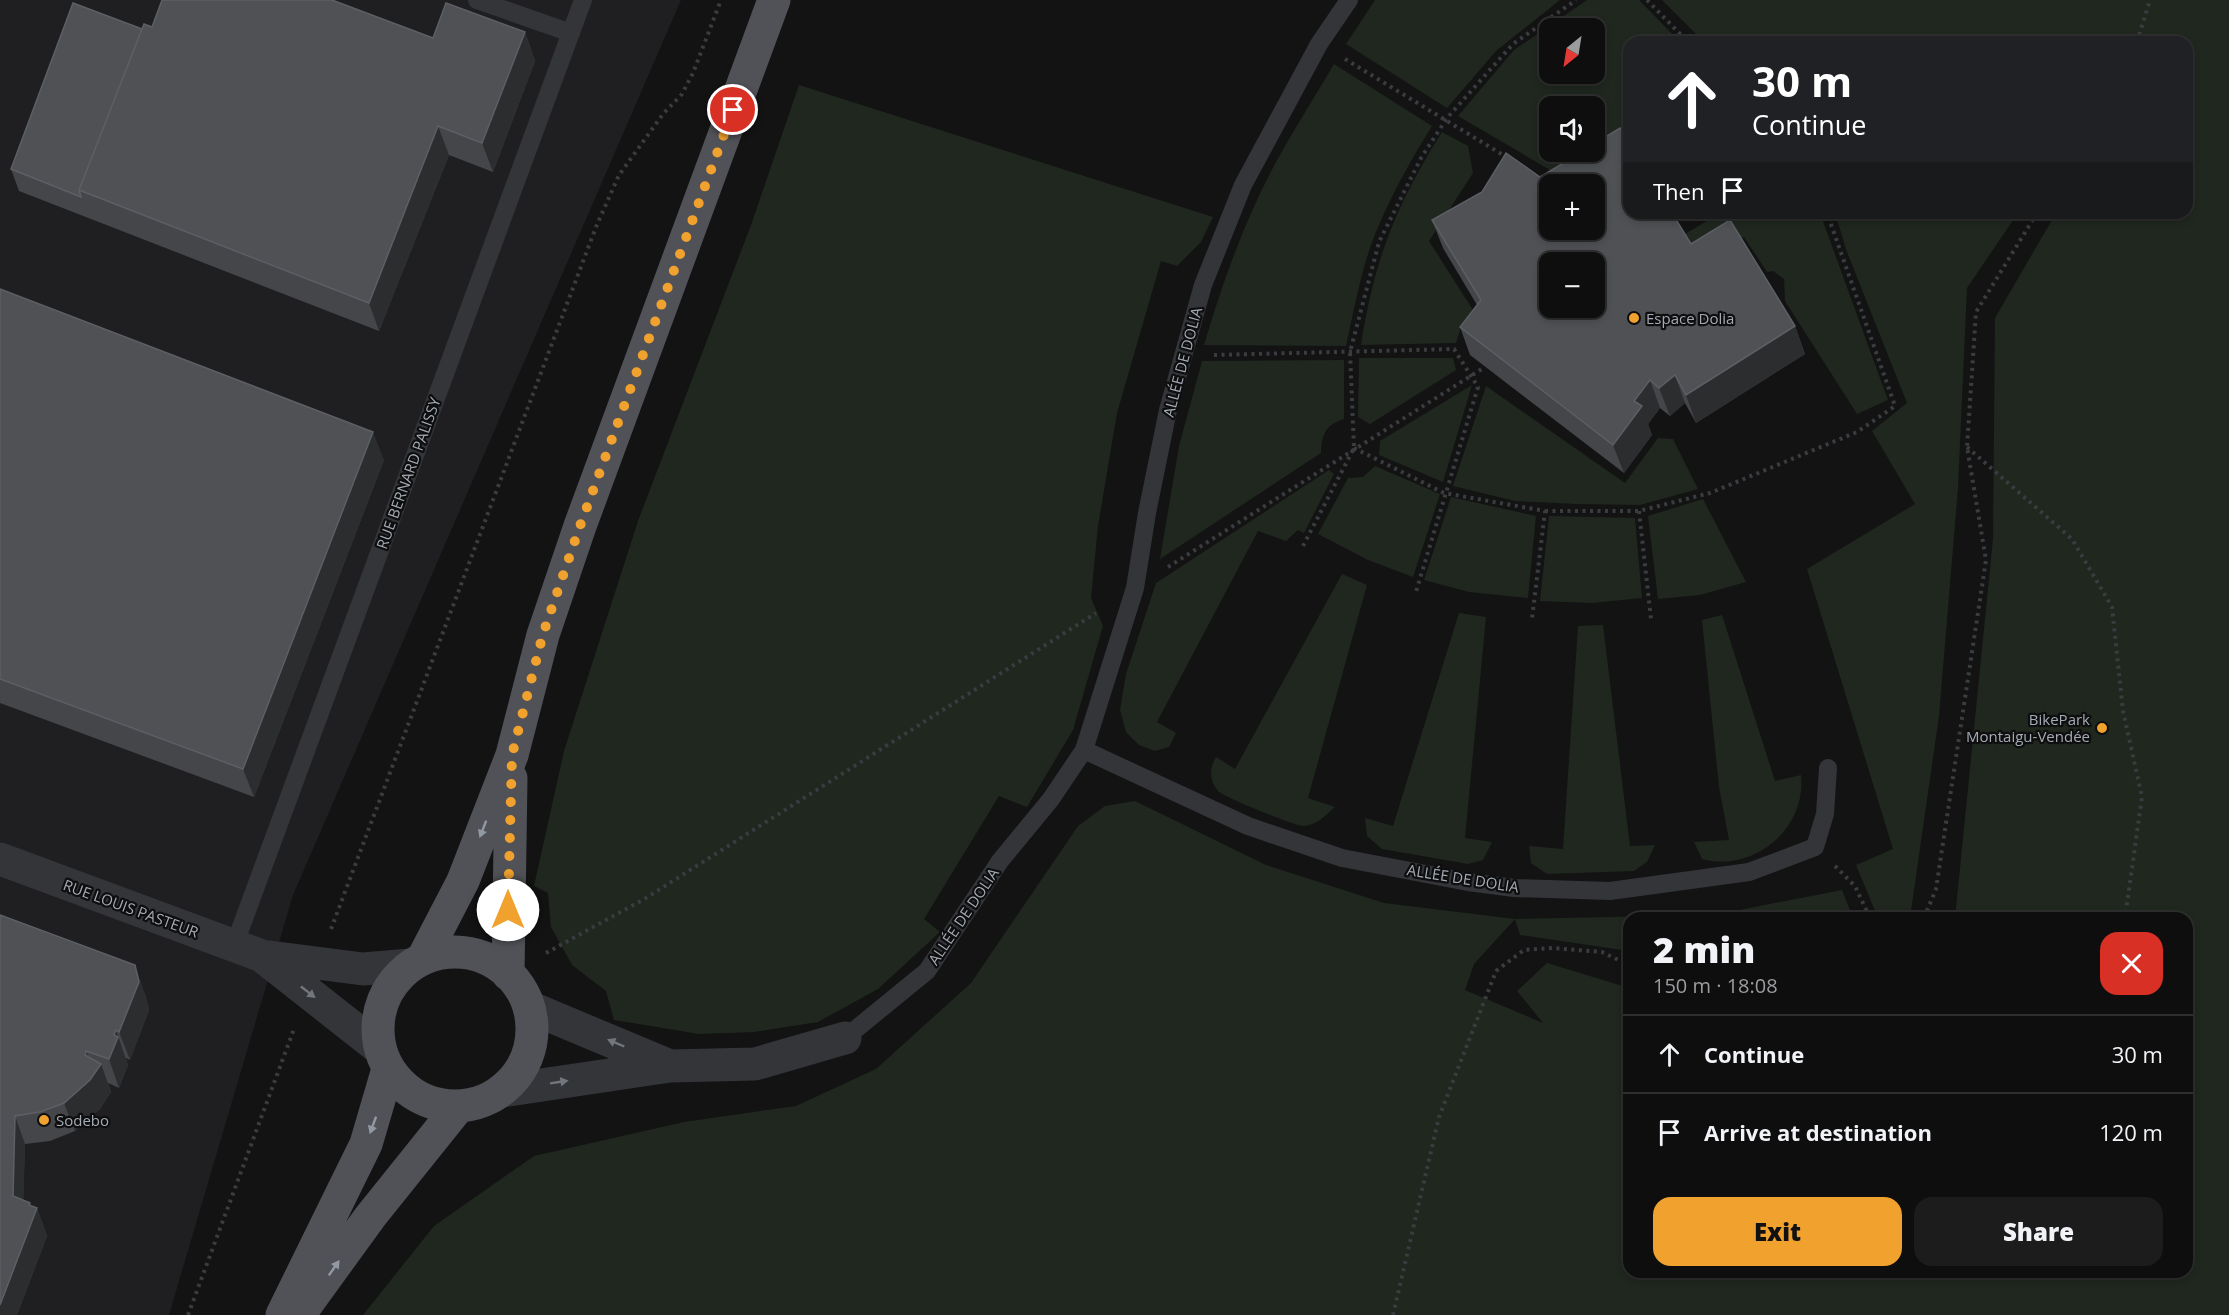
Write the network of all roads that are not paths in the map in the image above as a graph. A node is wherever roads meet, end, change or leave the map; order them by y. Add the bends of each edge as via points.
1 (477, 0) edge
2 (583, 0) edge
3 (774, 0) edge
4 (1349, 0) edge
5 (571, 33) junction
6 (1084, 750) junction
7 (512, 755) junction
8 (1828, 768) dead end
9 (0, 859) edge
10 (248, 951) junction
11 (417, 962) junction
12 (508, 974) junction
13 (313, 977) junction
14 (529, 1007) junction
15 (845, 1038) joint
16 (384, 1059) junction
17 (670, 1066) junction
18 (501, 1090) junction
19 (459, 1106) junction
20 (282, 1315) edge
21 (299, 1315) edge

1 - 5 lane
2 - 5 lane, RUE BERNARD PALISSY
3 - 7 main road via 580,526 543,634
4 - 6 lane, ALLÉE DE DOLIA via 1319,44 1243,185 1203,285 1151,490 1135,588
5 - 10 lane, RUE BERNARD PALISSY
6 - 8 lane, ALLÉE DE DOLIA via 1248,826 1342,858 1514,888 1610,891 1749,872 1815,847 1825,814
6 - 15 lane, ALLÉE DE DOLIA via 1000,861 927,971
7 -> 11 main road via 463,881
7 - 12 main road
9 - 10 street, RUE LOUIS PASTEUR
10 - 13 street, RUE LOUIS PASTEUR
11 - 12 main road via 445,952 468,953 489,960
11 - 13 street
11 - 16 main road via 393,982 382,1002 377,1026
12 - 14 main road
13 -> 16 street, RUE LOUIS PASTEUR
17 -> 14 street, ALLÉE DE DOLIA
14 - 18 main road via 532,1030 528,1053 518,1074
15 - 17 street, ALLÉE DE DOLIA via 755,1064
16 - 19 main road via 401,1085 418,1097
16 -> 20 main road via 366,1144
18 -> 17 street, ALLÉE DE DOLIA
18 - 19 main road via 481,1102
21 -> 19 main road via 370,1216

